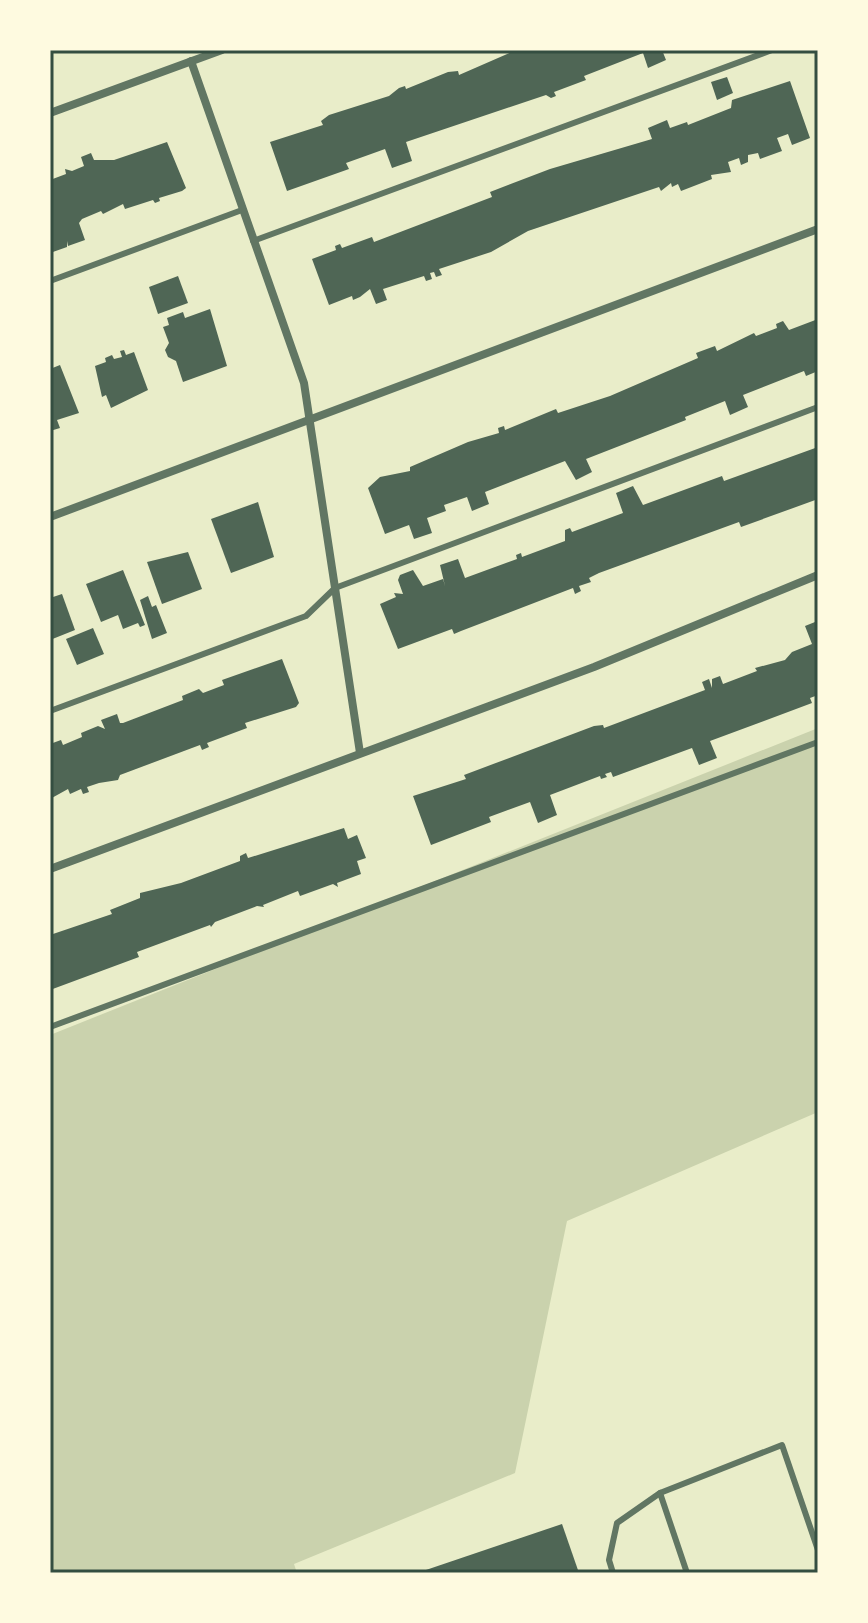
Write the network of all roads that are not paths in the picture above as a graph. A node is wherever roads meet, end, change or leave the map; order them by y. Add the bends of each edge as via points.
1 (222, 50) edge
2 (772, 50) edge
3 (191, 61) junction
4 (50, 113) edge
5 (242, 210) junction
6 (818, 229) edge
7 (253, 241) junction
8 (50, 281) edge
9 (818, 407) edge
10 (311, 419) junction
11 (50, 517) edge
12 (818, 575) edge
13 (335, 588) junction
14 (50, 711) edge
15 (818, 742) edge
16 (360, 753) junction
17 (50, 869) edge
18 (50, 1027) edge
19 (660, 1493) junction
20 (818, 1550) edge
21 (613, 1573) edge
22 (687, 1573) edge

1 - 3 street
2 - 7 lane
3 - 4 street
3 - 5 street
5 - 7 street
5 - 8 lane
6 - 10 street
7 - 10 street via 304,383
9 - 13 lane
10 - 11 street
10 - 13 street
12 - 16 street via 594,667
13 - 14 lane via 306,616
13 - 16 street
15 - 18 lane
16 - 17 street
19 - 20 lane via 782,1445
19 - 21 lane via 617,1523 609,1560
19 - 22 lane

